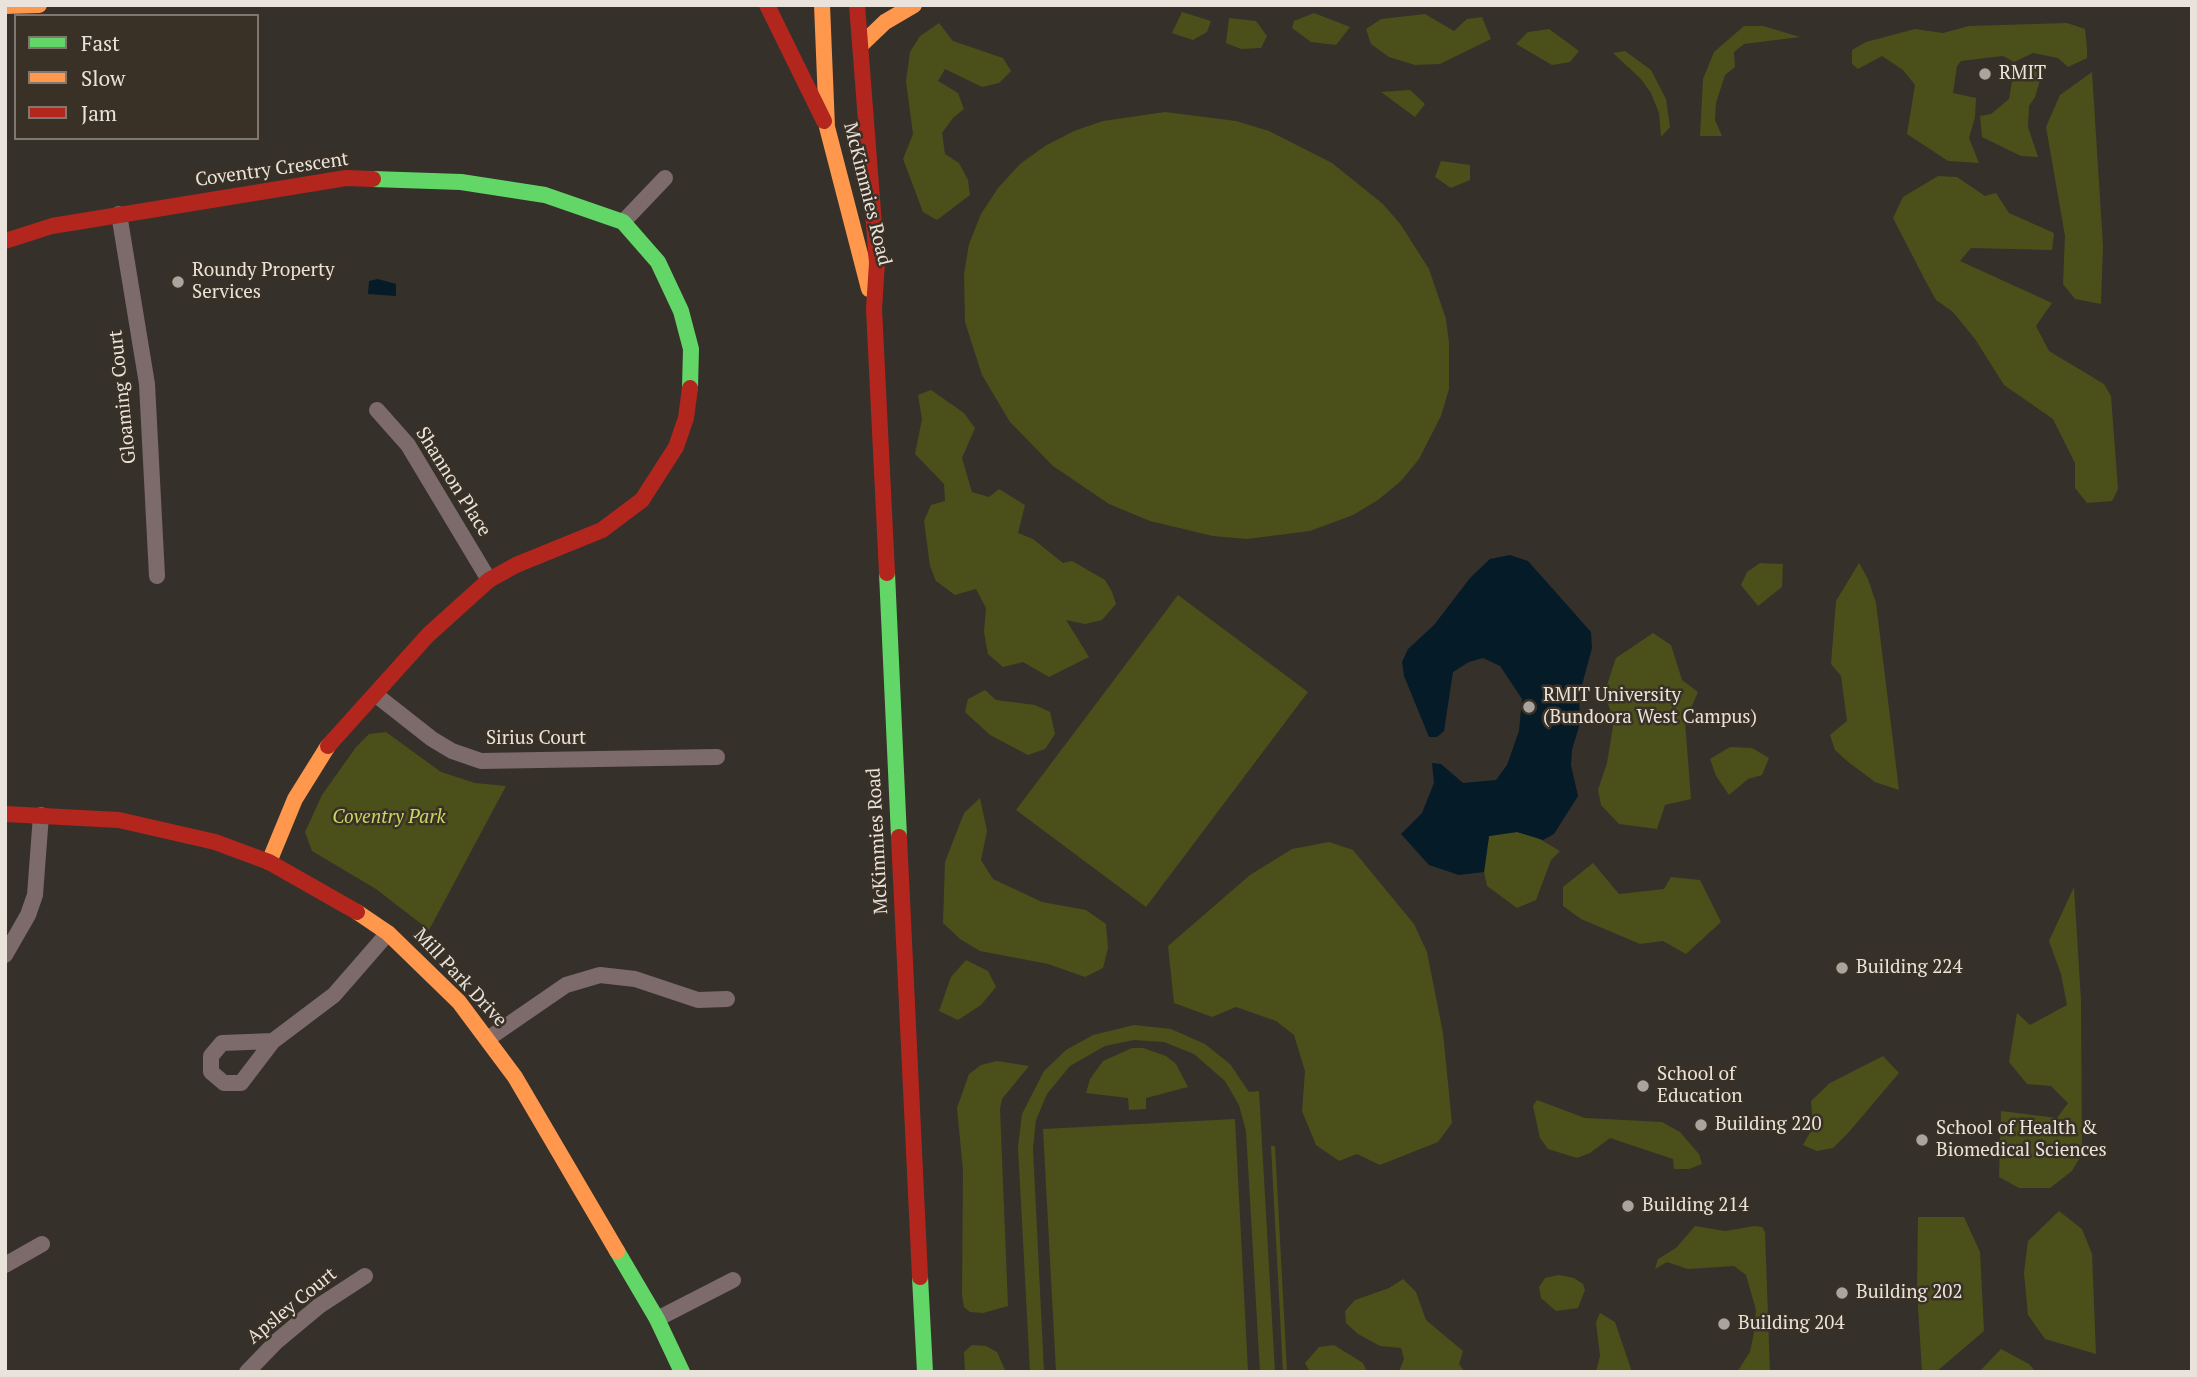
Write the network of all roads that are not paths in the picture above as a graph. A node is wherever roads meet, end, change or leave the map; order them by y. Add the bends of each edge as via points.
1 (39, 5) edge
2 (768, 5) edge
3 (822, 5) edge
4 (857, 5) edge
5 (914, 5) edge
6 (5, 6) edge
7 (862, 45) junction
8 (827, 127) junction
9 (665, 178) dead end
10 (119, 214) junction
11 (623, 222) junction
12 (5, 241) edge
13 (874, 309) junction
14 (377, 410) dead end
15 (157, 576) dead end
16 (489, 580) junction
17 (376, 695) junction
18 (717, 757) dead end
19 (5, 814) edge
20 (41, 815) junction
21 (270, 862) junction
22 (388, 933) junction
23 (5, 956) edge
24 (727, 999) dead end
25 (489, 1038) junction
26 (273, 1041) dead end
27 (42, 1244) dead end
28 (5, 1265) edge
29 (365, 1276) dead end
30 (733, 1280) dead end
31 (657, 1319) junction
32 (247, 1372) edge
33 (682, 1372) edge
34 (925, 1372) edge

1 - 6 main road
2 - 8 main road
3 - 8 main road, McKimmies Road
4 - 7 main road, McKimmies Road
5 - 7 main road via 885,22
7 - 13 main road, McKimmies Road via 877,264
8 - 13 main road, McKimmies Road
9 - 11 street
10 - 11 main road, Coventry Crescent via 346,178 461,183 545,195
10 - 12 main road, Coventry Crescent via 41,228
10 - 15 street, Gloaming Court via 147,384
11 - 16 main road, Coventry Crescent via 658,262 681,311 691,349 686,418 676,447 642,500 602,530
13 - 34 main road, McKimmies Road
14 - 16 street, Shannon Place via 408,445
16 - 17 main road, Coventry Crescent via 428,635
17 - 18 street, Sirius Court via 432,739 481,761
17 - 21 main road, Coventry Crescent via 338,734 308,775
19 - 20 main road, Mill Park Drive
20 - 21 main road, Mill Park Drive via 161,828
20 - 23 street via 35,895
21 - 22 main road, Mill Park Drive
22 - 25 main road, Mill Park Drive via 427,968
22 - 26 street via 334,995
24 - 25 street via 698,1000 635,979 600,975 566,985
25 - 31 main road, Mill Park Drive
27 - 28 street
29 - 32 street, Apsley Court via 277,1341
30 - 31 street
31 - 33 main road, Mill Park Drive

